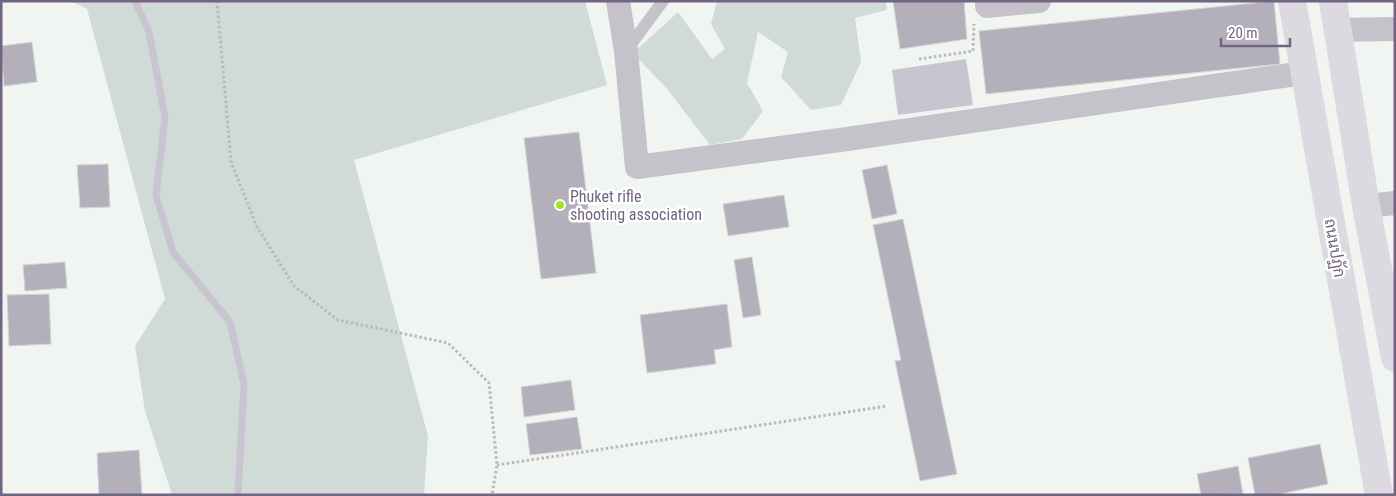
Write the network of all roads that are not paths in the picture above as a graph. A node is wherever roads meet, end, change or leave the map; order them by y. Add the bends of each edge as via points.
1 (618, 1) edge
2 (663, 1) edge
3 (1039, 1) edge
4 (1292, 1) edge
5 (1333, 1) edge
6 (987, 4) edge
7 (1395, 29) edge
8 (1338, 30) junction
9 (626, 50) junction
10 (1304, 72) junction
11 (1395, 203) edge
12 (1366, 206) junction
13 (1389, 298) edge
14 (1395, 358) edge
15 (1379, 495) edge

1 - 9 street
2 - 9 lane
3 - 6 street
4 - 10 main road, ถนนปฏัก
5 - 8 main road
7 - 8 street
8 - 12 main road
9 - 10 street via 637,167
10 - 15 main road, ถนนปฏัก
11 - 12 street
12 - 13 main road
13 - 14 main road

